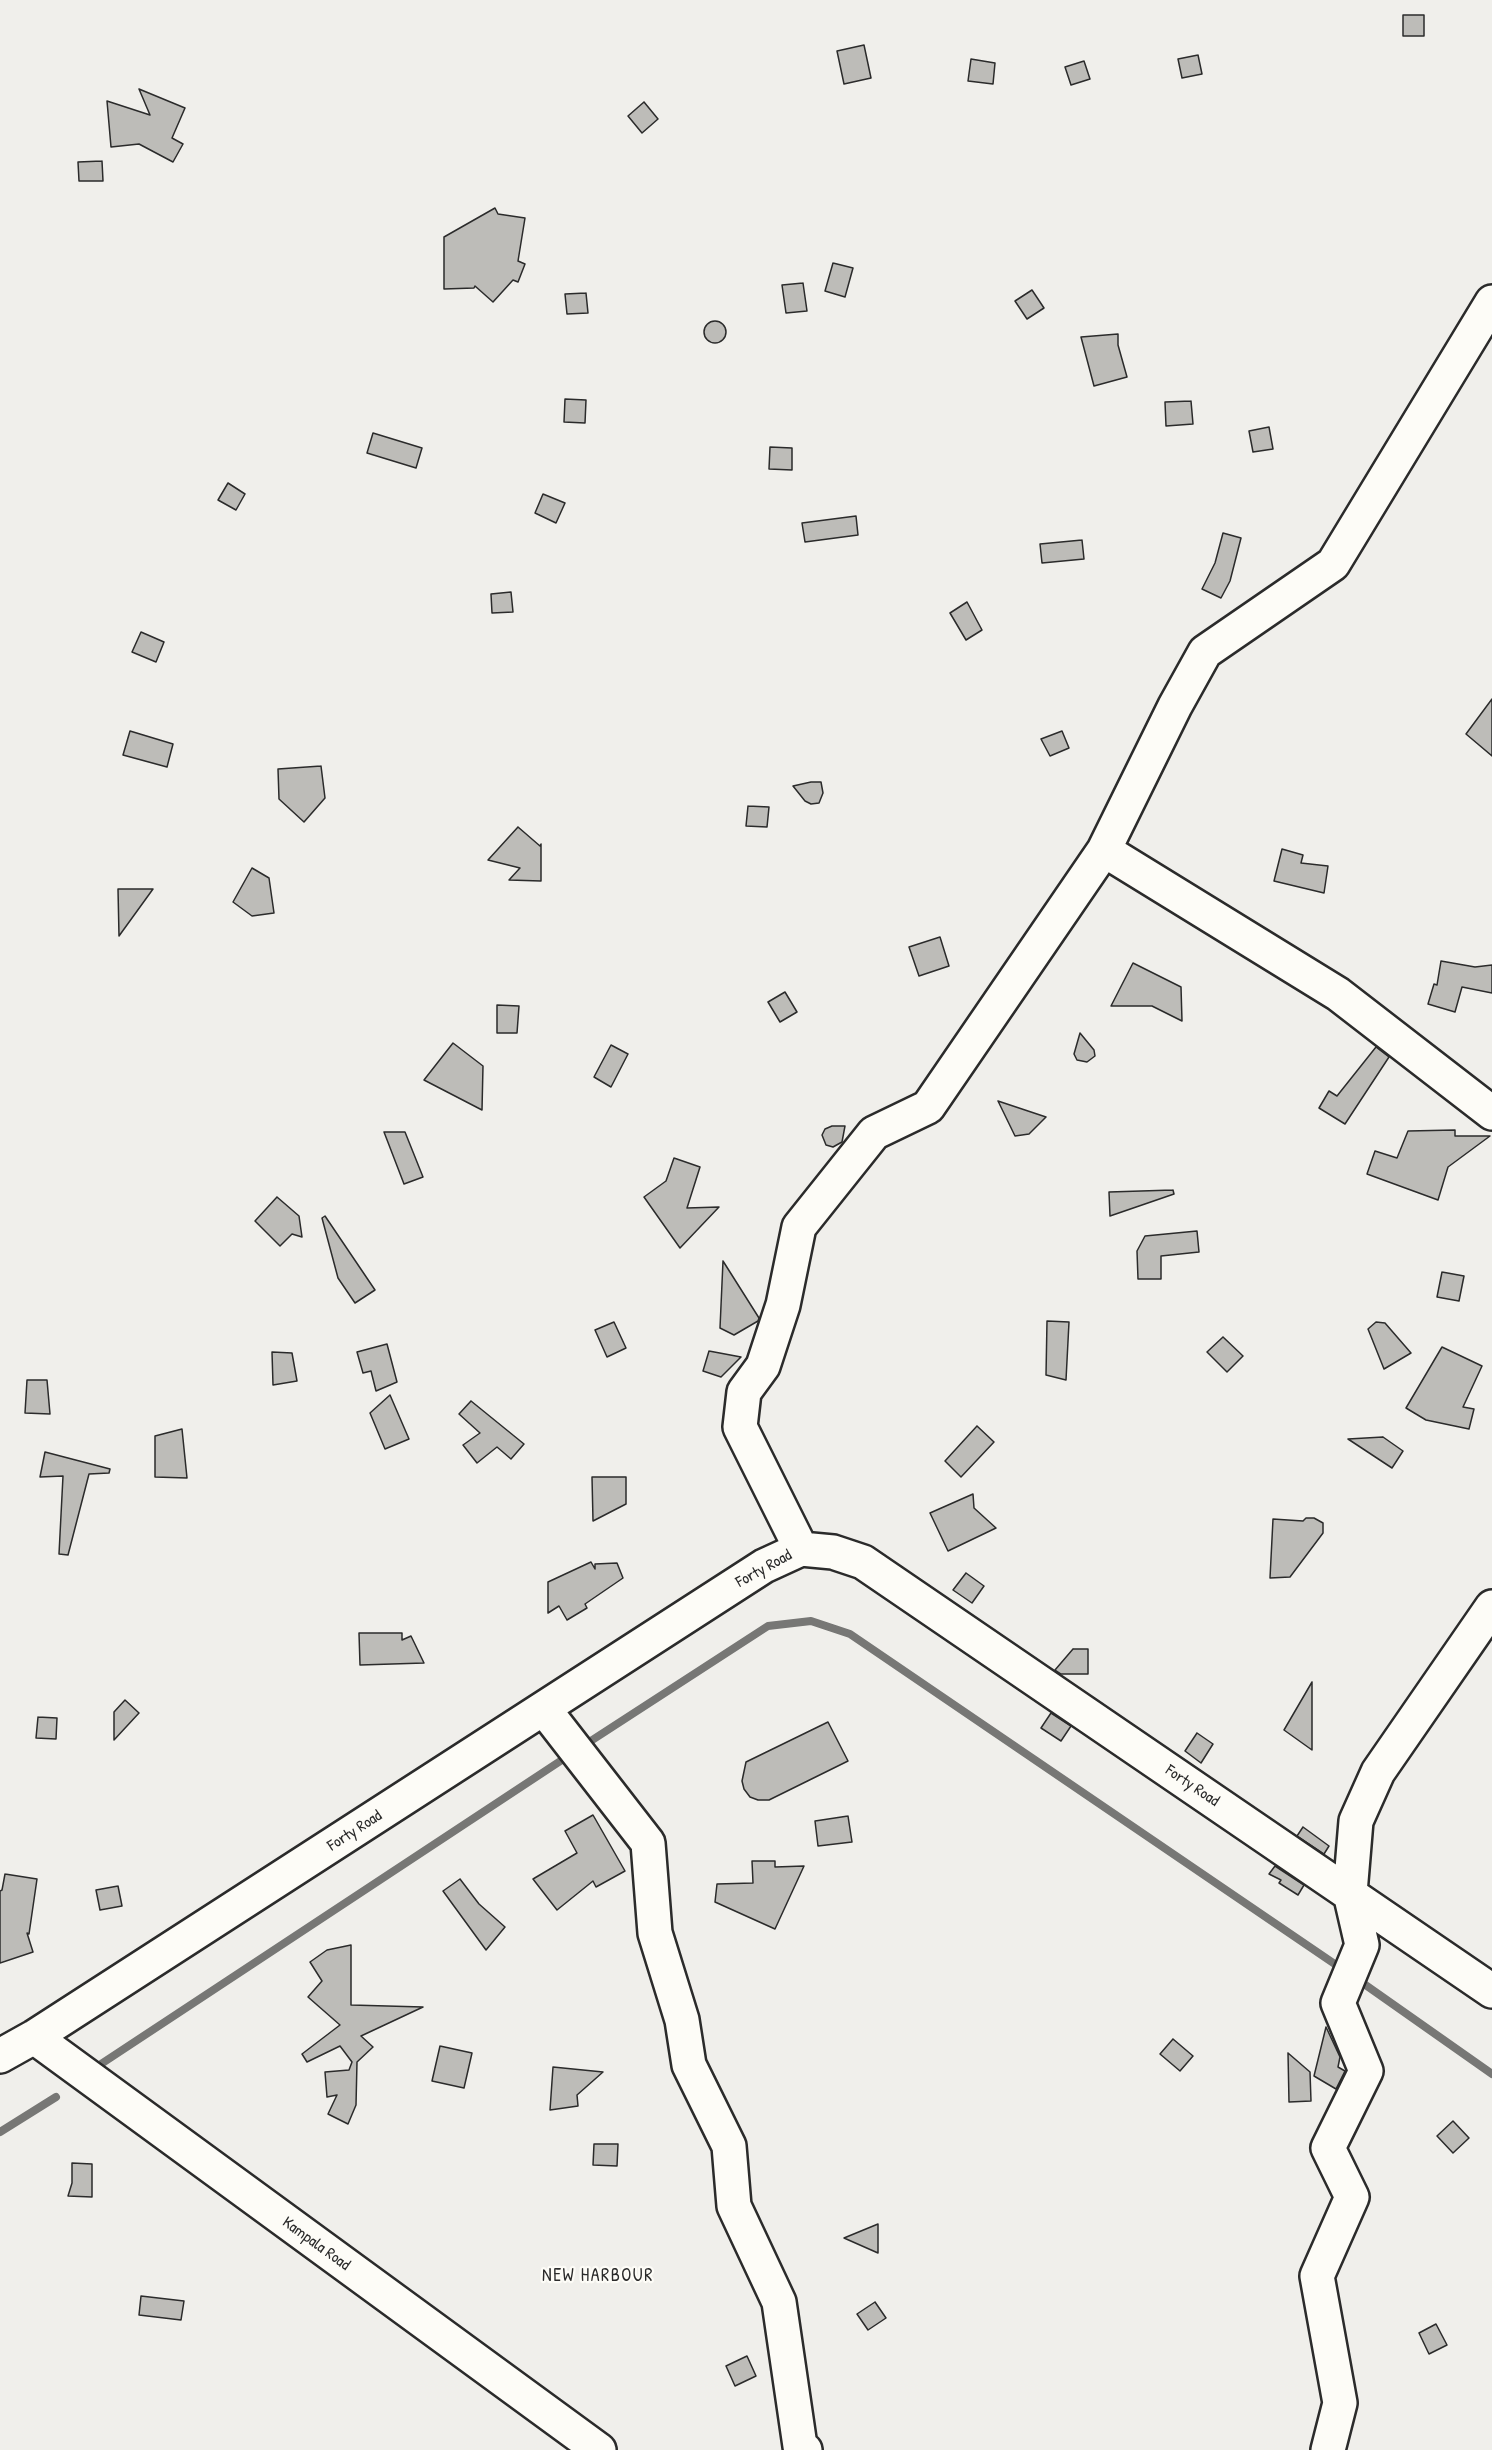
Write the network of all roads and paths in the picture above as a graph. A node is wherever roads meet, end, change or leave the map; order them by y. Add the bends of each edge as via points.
1 (1492, 302) edge
2 (1104, 850) junction
3 (1492, 1113) edge
4 (801, 1549) junction
5 (1492, 1607) edge
6 (544, 1709) junction
7 (1350, 1893) junction
8 (1492, 1991) edge
9 (34, 2037) junction
10 (0, 2056) edge
11 (599, 2450) edge
12 (806, 2450) edge
13 (1328, 2450) edge

1 - 2 street via 1333,564 1205,652
2 - 3 street via 1338,994
2 - 4 street via 928,1107 874,1133 799,1227 783,1305 763,1365 744,1392 740,1427
4 - 6 street, Forty Road via 764,1566
4 - 7 street, Forty Road via 833,1552 863,1562
5 - 7 street via 1378,1772 1356,1821
6 - 9 street, Forty Road
6 - 12 street via 648,1843 655,1933 682,2020 688,2065 729,2146 734,2206 779,2302 800,2446
7 - 8 street, Forty Road
7 - 13 street via 1362,1945 1338,2003 1366,2071 1328,2148 1352,2198 1317,2276 1340,2403
9 - 10 street, Forty Road
9 - 11 street, Kampala Road

